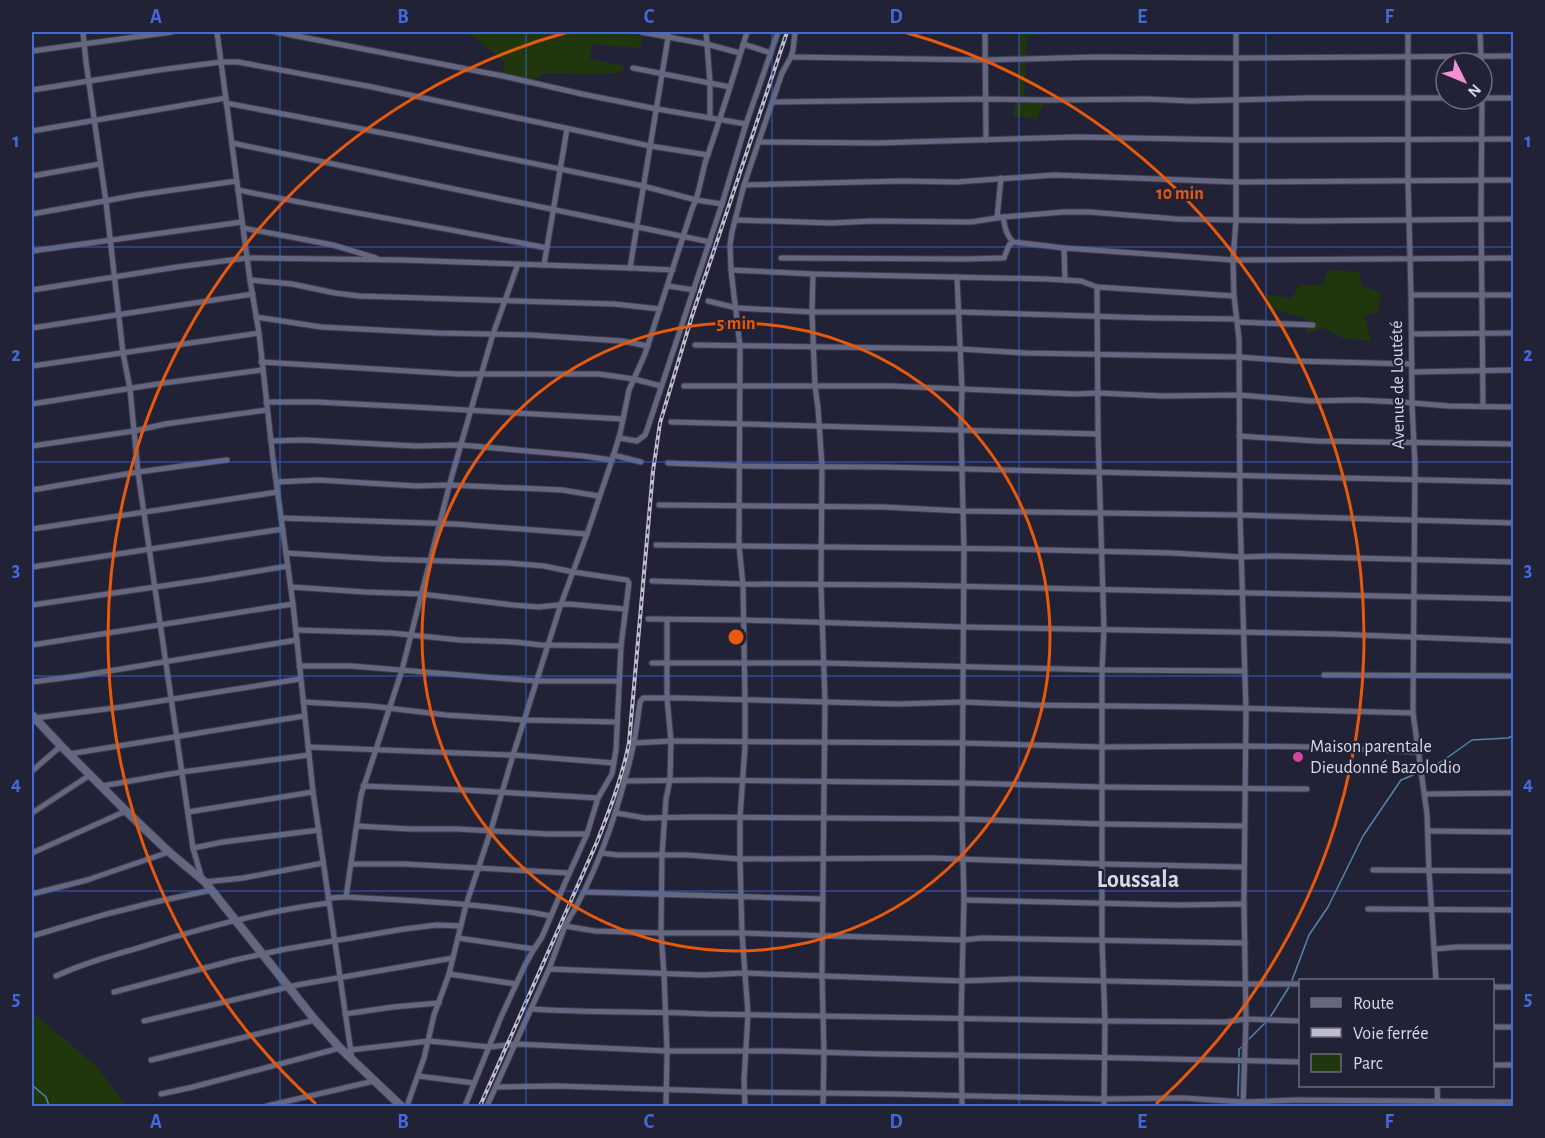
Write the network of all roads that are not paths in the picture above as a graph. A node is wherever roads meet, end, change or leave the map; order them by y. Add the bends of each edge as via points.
1 (83, 32) edge
2 (172, 32) edge
3 (217, 32) edge
4 (276, 32) edge
5 (641, 32) edge
6 (705, 32) edge
7 (747, 32) edge
8 (778, 32) edge
9 (795, 32) edge
10 (985, 32) edge
11 (1236, 32) edge
12 (1408, 32) edge
13 (1480, 32) edge
14 (669, 34) edge
15 (85, 44) junction
16 (706, 44) junction
17 (743, 44) junction
18 (32, 51) edge
19 (1482, 51) edge
20 (740, 53) junction
21 (771, 53) junction
22 (1514, 56) edge
23 (791, 57) junction
24 (1408, 57) junction
25 (1434, 57) edge
26 (1494, 57) edge
27 (1236, 58) junction
28 (985, 60) junction
29 (221, 62) junction
30 (633, 68) dead end
31 (663, 73) junction
32 (90, 81) junction
33 (710, 82) junction
34 (730, 87) junction
35 (32, 90) edge
36 (1407, 98) junction
37 (1434, 98) edge
38 (1514, 98) edge
39 (986, 99) junction
40 (1236, 99) junction
41 (1494, 99) edge
42 (226, 100) junction
43 (773, 102) junction
44 (657, 109) junction
45 (1482, 111) edge
46 (710, 117) junction
47 (720, 119) junction
48 (95, 120) junction
49 (746, 124) junction
50 (567, 129) junction
51 (32, 131) edge
52 (1514, 138) edge
53 (1408, 139) junction
54 (986, 140) junction
55 (1236, 140) junction
56 (1481, 140) junction
57 (759, 142) junction
58 (232, 143) junction
59 (650, 146) junction
60 (708, 155) junction
61 (100, 164) junction
62 (560, 169) junction
63 (32, 176) edge
64 (1001, 178) junction
65 (1514, 180) edge
66 (237, 181) junction
67 (1481, 181) junction
68 (1236, 182) junction
69 (1408, 182) junction
70 (744, 185) junction
71 (643, 186) junction
72 (238, 190) junction
73 (696, 200) junction
74 (106, 202) junction
75 (723, 204) junction
76 (554, 210) junction
77 (32, 214) edge
78 (1000, 217) junction
79 (1481, 219) junction
80 (1514, 219) edge
81 (735, 220) junction
82 (1236, 220) junction
83 (1409, 220) junction
84 (242, 225) junction
85 (636, 228) junction
86 (683, 237) junction
87 (110, 241) junction
88 (710, 242) junction
89 (1013, 242) junction
90 (547, 248) junction
91 (1064, 248) junction
92 (32, 251) edge
93 (247, 258) junction
94 (781, 258) dead end
95 (1411, 258) junction
96 (1482, 258) junction
97 (1514, 258) edge
98 (382, 260) junction
99 (1233, 260) junction
100 (518, 264) junction
101 (544, 265) junction
102 (630, 268) junction
103 (672, 270) junction
104 (731, 270) junction
105 (813, 274) junction
106 (114, 277) junction
107 (957, 277) junction
108 (250, 280) junction
109 (1065, 280) junction
110 (668, 286) junction
111 (1098, 287) junction
112 (32, 290) edge
113 (694, 290) junction
114 (253, 294) junction
115 (1412, 295) junction
116 (1514, 295) edge
117 (1233, 296) junction
118 (1482, 296) junction
119 (708, 301) dead end
120 (505, 302) junction
121 (737, 308) junction
122 (660, 309) junction
123 (812, 312) junction
124 (958, 312) junction
125 (119, 314) junction
126 (1097, 316) junction
127 (256, 317) junction
128 (1236, 321) junction
129 (1313, 325) dead end
130 (32, 328) edge
131 (259, 333) junction
132 (1482, 333) junction
133 (1514, 333) edge
134 (493, 334) junction
135 (1412, 334) junction
136 (695, 345) dead end
137 (648, 346) junction
138 (740, 346) junction
139 (814, 347) junction
140 (960, 349) junction
141 (123, 353) junction
142 (1097, 354) junction
143 (1239, 357) junction
144 (261, 362) junction
145 (1412, 364) junction
146 (32, 366) edge
147 (262, 370) junction
148 (1483, 370) junction
149 (1514, 370) edge
150 (1412, 372) junction
151 (481, 375) junction
152 (634, 379) junction
153 (661, 386) junction
154 (684, 386) dead end
155 (740, 386) junction
156 (815, 386) junction
157 (962, 388) junction
158 (130, 389) junction
159 (1099, 393) junction
160 (1239, 395) junction
161 (266, 402) junction
162 (32, 404) edge
163 (1412, 404) junction
164 (1514, 407) edge
165 (1484, 408) junction
166 (267, 410) junction
167 (471, 411) junction
168 (623, 419) junction
169 (671, 422) dead end
170 (740, 425) junction
171 (820, 426) junction
172 (961, 429) junction
173 (135, 430) junction
174 (1098, 434) junction
175 (1239, 436) junction
176 (619, 438) junction
177 (271, 441) junction
178 (1414, 443) junction
179 (1514, 444) edge
180 (32, 446) edge
181 (461, 446) junction
182 (613, 457) junction
183 (227, 460) dead end
184 (641, 462) dead end
185 (668, 463) dead end
186 (740, 466) junction
187 (822, 466) junction
188 (962, 470) junction
189 (138, 472) junction
190 (1100, 473) junction
191 (1240, 476) junction
192 (1415, 480) junction
193 (277, 482) junction
194 (1514, 482) edge
195 (449, 485) junction
196 (32, 490) edge
197 (278, 492) junction
198 (599, 496) junction
199 (659, 505) dead end
200 (740, 506) junction
201 (822, 506) junction
202 (963, 511) junction
203 (1101, 512) junction
204 (144, 513) junction
205 (1240, 515) junction
206 (281, 518) junction
207 (1415, 520) junction
208 (440, 523) junction
209 (1514, 523) edge
210 (32, 529) edge
211 (283, 530) junction
212 (587, 534) junction
213 (656, 545) dead end
214 (740, 546) junction
215 (821, 548) junction
216 (964, 549) junction
217 (150, 550) junction
218 (1102, 552) junction
219 (286, 553) junction
220 (1242, 557) junction
221 (1414, 559) junction
222 (430, 561) junction
223 (1514, 562) edge
224 (288, 566) junction
225 (32, 567) edge
226 (573, 572) junction
227 (652, 581) dead end
228 (743, 584) junction
229 (821, 585) junction
230 (155, 587) junction
231 (291, 587) junction
232 (963, 587) junction
233 (1103, 589) junction
234 (1243, 592) junction
235 (421, 594) junction
236 (1414, 596) junction
237 (1514, 599) edge
238 (32, 604) edge
239 (293, 604) junction
240 (561, 604) junction
241 (625, 609) junction
242 (648, 619) dead end
243 (743, 620) junction
244 (668, 621) junction
245 (822, 623) junction
246 (161, 624) junction
247 (964, 627) junction
248 (1104, 629) junction
249 (296, 630) junction
250 (1243, 633) junction
251 (411, 635) junction
252 (1414, 637) junction
253 (297, 640) junction
254 (1514, 640) edge
255 (32, 645) edge
256 (548, 645) junction
257 (621, 646) junction
258 (166, 662) junction
259 (652, 663) dead end
260 (667, 663) junction
261 (744, 663) junction
262 (823, 663) junction
263 (299, 666) junction
264 (964, 667) junction
265 (402, 670) junction
266 (1102, 670) junction
267 (1245, 671) junction
268 (1324, 675) dead end
269 (1414, 676) junction
270 (1514, 676) edge
271 (300, 679) junction
272 (537, 681) junction
273 (619, 681) junction
274 (32, 682) edge
275 (667, 698) junction
276 (172, 699) junction
277 (745, 700) junction
278 (303, 702) junction
279 (825, 702) junction
280 (963, 702) junction
281 (1103, 706) junction
282 (390, 707) junction
283 (1246, 710) junction
284 (1413, 713) junction
285 (304, 716) junction
286 (32, 718) edge
287 (524, 720) junction
288 (616, 722) junction
289 (176, 736) junction
290 (671, 741) junction
291 (745, 742) junction
292 (824, 742) junction
293 (634, 743) junction
294 (962, 743) junction
295 (61, 746) junction
296 (1246, 746) junction
297 (308, 747) junction
298 (1103, 747) junction
299 (376, 750) junction
300 (1418, 752) junction
301 (69, 754) junction
302 (309, 755) junction
303 (513, 755) junction
304 (614, 763) junction
305 (32, 771) edge
306 (182, 772) junction
307 (90, 775) junction
308 (670, 780) junction
309 (625, 781) junction
310 (743, 781) junction
311 (824, 782) junction
312 (963, 783) junction
313 (102, 786) junction
314 (363, 786) junction
315 (1103, 787) junction
316 (1245, 789) junction
317 (1307, 789) dead end
318 (313, 792) junction
319 (502, 792) junction
320 (1514, 793) edge
321 (1425, 794) junction
322 (598, 798) junction
323 (126, 810) junction
324 (188, 812) junction
325 (32, 813) edge
326 (616, 813) junction
327 (665, 817) junction
328 (740, 817) junction
329 (824, 818) junction
330 (962, 819) junction
331 (1103, 824) junction
332 (357, 826) junction
333 (1244, 826) junction
334 (319, 830) junction
335 (491, 830) junction
336 (1428, 831) junction
337 (1514, 832) edge
338 (587, 834) junction
339 (193, 848) junction
340 (169, 852) junction
341 (32, 853) edge
342 (601, 853) junction
343 (662, 855) junction
344 (824, 858) junction
345 (740, 859) junction
346 (963, 859) junction
347 (323, 863) junction
348 (351, 864) junction
349 (1103, 864) junction
350 (1244, 867) junction
351 (478, 868) junction
352 (1373, 870) dead end
353 (1429, 870) junction
354 (1514, 871) edge
355 (569, 873) junction
356 (203, 880) junction
357 (212, 890) junction
358 (584, 892) junction
359 (32, 894) edge
360 (662, 896) junction
361 (346, 897) junction
362 (742, 897) junction
363 (823, 899) junction
364 (329, 900) junction
365 (964, 900) junction
366 (1103, 903) junction
367 (1244, 904) junction
368 (466, 905) junction
369 (1368, 909) dead end
370 (1514, 910) edge
371 (1432, 911) junction
372 (551, 916) junction
373 (235, 920) junction
374 (461, 926) junction
375 (565, 926) junction
376 (660, 933) junction
377 (742, 933) junction
378 (32, 936) edge
379 (823, 937) junction
380 (458, 939) junction
381 (335, 940) junction
382 (963, 940) junction
383 (1102, 940) junction
384 (1245, 943) junction
385 (1514, 947) edge
386 (534, 949) junction
387 (1435, 949) junction
388 (263, 954) junction
389 (453, 958) junction
390 (549, 969) junction
391 (744, 973) junction
392 (449, 974) junction
393 (664, 974) junction
394 (822, 975) junction
395 (56, 976) dead end
396 (340, 978) junction
397 (1436, 979) edge
398 (962, 981) junction
399 (1103, 981) junction
400 (516, 984) junction
401 (1245, 984) junction
402 (1299, 984) edge
403 (289, 987) junction
404 (1494, 987) edge
405 (1514, 987) edge
406 (114, 992) dead end
407 (439, 1003) junction
408 (531, 1009) junction
409 (664, 1011) junction
410 (345, 1014) junction
411 (748, 1014) junction
412 (824, 1016) junction
413 (961, 1018) junction
414 (1246, 1019) junction
415 (315, 1020) junction
416 (1105, 1021) junction
417 (1299, 1021) edge
418 (144, 1022) dead end
419 (1494, 1027) edge
420 (1514, 1027) edge
421 (429, 1041) junction
422 (515, 1044) junction
423 (490, 1047) junction
424 (340, 1048) junction
425 (667, 1051) junction
426 (747, 1051) junction
427 (824, 1052) junction
428 (351, 1055) junction
429 (961, 1055) junction
430 (1104, 1058) junction
431 (151, 1060) dead end
432 (1244, 1061) junction
433 (1299, 1062) edge
434 (1494, 1065) edge
435 (1514, 1065) edge
436 (418, 1076) junction
437 (374, 1081) junction
438 (474, 1083) junction
439 (496, 1087) junction
440 (1437, 1087) edge
441 (666, 1089) junction
442 (744, 1092) junction
443 (824, 1093) junction
444 (161, 1094) dead end
445 (962, 1095) junction
446 (1104, 1099) junction
447 (1514, 1102) edge
448 (1244, 1104) edge
449 (1438, 1104) edge
450 (267, 1107) edge
451 (401, 1107) edge
452 (407, 1107) edge
453 (465, 1107) edge
454 (487, 1107) edge
455 (666, 1107) edge
456 (745, 1107) edge
457 (823, 1107) edge
458 (962, 1107) edge
459 (1104, 1107) edge

1 - 15 street
2 - 15 street
3 - 29 street
4 - 44 street
5 - 14 street
6 - 16 street
7 - 17 street
8 - 21 street
9 - 23 street
10 - 28 street
11 - 27 street
12 - 24 street, Avenue de Loutété
13 - 19 street
14 - 16 street
14 - 31 street
15 - 18 street
15 - 32 street
16 - 20 street
16 - 33 street
17 - 20 street
17 - 21 street
20 - 34 street
21 - 49 street
22 - 26 street
23 - 28 street
23 - 43 street
24 - 25 street
24 - 27 street
24 - 36 street, Avenue de Loutété
27 - 28 street
27 - 40 street
28 - 39 street
29 - 32 street
29 - 42 street
29 - 50 street via 327,79
30 - 31 street
31 - 33 street
31 - 44 street
32 - 35 street
32 - 48 street
33 - 34 street
33 - 46 street
34 - 47 street
36 - 37 street
36 - 40 street
36 - 53 street, Avenue de Loutété
38 - 41 street
39 - 40 street
39 - 43 street
39 - 54 street
40 - 55 street
42 - 48 street
42 - 58 street
42 - 62 street
43 - 57 street
44 - 46 street
44 - 59 street
45 - 56 street
46 - 47 street
47 - 49 street
47 - 60 street
48 - 51 street
48 - 61 street
49 - 75 street
50 - 59 street
50 - 62 street
52 - 56 street
53 - 55 street
53 - 56 street
53 - 69 street, Avenue de Loutété
54 - 55 street
54 - 57 street
55 - 68 street
56 - 67 street
57 - 70 street
58 - 66 street
58 - 76 street
59 - 60 street
59 - 71 street
60 - 73 street
61 - 63 street
61 - 74 street
62 - 71 street
62 - 76 street
64 - 68 street via 1054,175
64 - 70 street
64 - 78 street
65 - 67 street
66 - 72 street
66 - 74 street
67 - 69 street
67 - 79 street
68 - 69 street
68 - 82 street
69 - 83 street, Avenue de Loutété
70 - 81 street
71 - 73 street
71 - 85 street
72 - 84 street
72 - 90 street
73 - 75 street
73 - 86 street
74 - 77 street
74 - 87 street
75 - 88 street
76 - 85 street
76 - 90 street
78 - 81 street via 971,222
78 - 82 street via 1089,212
78 - 89 street
79 - 80 street
79 - 83 street
79 - 96 street
81 - 104 street
82 - 83 street
82 - 99 street
83 - 95 street, Avenue de Loutété
84 - 87 street
84 - 93 street
84 - 98 street
85 - 86 street
85 - 102 street
86 - 88 street
86 - 103 street
87 - 92 street
87 - 106 street
88 - 113 street
89 - 91 street
89 - 94 street via 1004,258
90 - 101 street
91 - 99 street
91 - 109 street
93 - 98 street
93 - 106 street
93 - 108 street
95 - 96 street
95 - 99 street
95 - 115 street, Avenue de Loutété
96 - 97 street
96 - 118 street
98 - 100 street
99 - 117 street
100 - 101 street
100 - 120 street
101 - 102 street
102 - 103 street
103 - 110 street
104 - 105 street
104 - 121 street
105 - 107 street
105 - 123 street
106 - 112 street
106 - 125 street
107 - 109 street
107 - 124 street
108 - 114 street
108 - 120 street via 359,296
109 - 111 street
110 - 113 street
110 - 122 street
111 - 117 street
111 - 126 street
113 - 153 street
114 - 125 street
114 - 127 street
115 - 118 street
115 - 135 street, Avenue de Loutété
116 - 118 street
117 - 128 street
118 - 132 street
119 - 121 street
120 - 122 street
120 - 134 street
121 - 123 street
121 - 138 street
122 - 137 street
123 - 124 street
123 - 139 street
124 - 126 street
124 - 140 street
125 - 130 street
125 - 141 street
126 - 128 street
126 - 142 street
127 - 131 street
127 - 134 street via 321,327
128 - 129 street
128 - 143 street
131 - 141 street
131 - 144 street
132 - 133 street
132 - 135 street
132 - 148 street
134 - 137 street
134 - 151 street
135 - 145 street, Avenue de Loutété
136 - 138 street
137 - 152 street
138 - 139 street
138 - 155 street
139 - 140 street
139 - 156 street
140 - 142 street
140 - 157 street
141 - 146 street
141 - 158 street
142 - 143 street
142 - 159 street
143 - 145 street
143 - 160 street
144 - 147 street
144 - 151 street
145 - 150 street, Avenue de Loutété
147 - 158 street
147 - 161 street
148 - 149 street
148 - 150 street
148 - 165 street
150 - 163 street, Avenue de Loutété
151 - 152 street via 599,374
151 - 167 street
152 - 153 street
152 - 168 street
153 - 176 street via 645,435 637,441
154 - 155 street
155 - 156 street
155 - 170 street
156 - 157 street
156 - 171 street
157 - 159 street
157 - 172 street
158 - 162 street
158 - 173 street
159 - 160 street
159 - 174 street
160 - 163 street
160 - 175 street
161 - 166 street
161 - 167 street
163 - 165 street
163 - 178 street, Avenue de Loutété
164 - 165 street
166 - 173 street
166 - 177 street
167 - 168 street
167 - 181 street
168 - 176 street
169 - 170 street
170 - 171 street
170 - 186 street
171 - 172 street
171 - 187 street
172 - 174 street
172 - 188 street
173 - 180 street
173 - 189 street
174 - 190 street
175 - 178 street
175 - 191 street
176 - 182 street
177 - 181 street
177 - 193 street
178 - 179 street
178 - 192 street, Avenue de Loutété
181 - 182 street
181 - 195 street
182 - 184 street
182 - 198 street
183 - 189 street
185 - 186 street
186 - 187 street
186 - 200 street
187 - 188 street
187 - 201 street
188 - 190 street
188 - 202 street
189 - 196 street
189 - 204 street
190 - 191 street
190 - 203 street
191 - 192 street
191 - 205 street
192 - 194 street
192 - 207 street, Avenue de Loutété
193 - 195 street
193 - 197 street
195 - 198 street via 562,490
195 - 208 street
197 - 204 street
197 - 206 street
198 - 212 street
199 - 200 street
200 - 201 street
200 - 214 street
201 - 202 street
201 - 215 street
202 - 203 street
202 - 216 street
203 - 205 street
203 - 218 street
204 - 210 street
204 - 217 street
205 - 207 street
205 - 220 street
206 - 208 street
206 - 211 street
207 - 209 street
207 - 221 street, Avenue de Loutété
208 - 212 street
208 - 222 street
211 - 217 street
211 - 219 street
212 - 226 street
213 - 214 street
214 - 215 street
214 - 228 street
215 - 216 street
215 - 229 street
216 - 218 street
216 - 232 street
217 - 225 street
217 - 230 street
218 - 220 street
218 - 233 street
219 - 222 street
219 - 224 street
220 - 221 street
220 - 234 street
221 - 223 street
221 - 236 street, Avenue de Loutété
222 - 226 street via 508,563
222 - 235 street
224 - 230 street
224 - 231 street
226 - 240 street
226 - 241 street via 628,581
227 - 228 street
228 - 229 street
228 - 243 street
229 - 232 street
229 - 245 street
230 - 238 street
230 - 246 street
231 - 235 street
231 - 239 street
232 - 233 street
232 - 247 street
233 - 234 street
233 - 248 street
234 - 236 street
234 - 250 street
235 - 240 street via 513,605
235 - 251 street
236 - 237 street
236 - 252 street, Avenue de Loutété
239 - 246 street
239 - 249 street
240 - 241 street
240 - 256 street
241 - 257 street
242 - 244 street
243 - 244 street
243 - 245 street
243 - 261 street
244 - 260 street
245 - 247 street
245 - 262 street
246 - 255 street
246 - 258 street
247 - 248 street
247 - 264 street
248 - 250 street
248 - 266 street
249 - 251 street
249 - 253 street
250 - 252 street
250 - 267 street
251 - 256 street
251 - 265 street
252 - 254 street
252 - 269 street, Avenue de Loutété
253 - 258 street
253 - 263 street
256 - 257 street
256 - 272 street
257 - 273 street
258 - 274 street
258 - 276 street
259 - 260 street
260 - 261 street
260 - 275 street
261 - 262 street
261 - 277 street
262 - 264 street
262 - 279 street
263 - 265 street
263 - 271 street
264 - 266 street
264 - 280 street
265 - 272 street
265 - 282 street
266 - 267 street
266 - 281 street
267 - 283 street
268 - 269 street
269 - 270 street
269 - 284 street, Avenue de Loutété
271 - 276 street
271 - 278 street
272 - 273 street
272 - 287 street
273 - 288 street
275 - 277 street
275 - 290 street
275 - 293 street via 641,700
276 - 286 street
276 - 289 street
277 - 279 street
277 - 291 street
278 - 282 street
278 - 285 street
279 - 280 street
279 - 292 street
280 - 281 street
280 - 294 street
281 - 283 street
281 - 298 street
282 - 287 street
282 - 299 street
283 - 284 street
283 - 296 street
284 - 300 street, Avenue de Loutété
285 - 289 street
285 - 297 street
286 - 295 street
287 - 288 street
287 - 303 street
288 - 304 street
289 - 301 street
289 - 306 street
290 - 291 street
290 - 293 street
290 - 308 street
291 - 292 street
291 - 310 street
292 - 294 street
292 - 311 street
293 - 309 street
294 - 298 street
294 - 312 street
295 - 301 street
295 - 305 street
296 - 298 street
296 - 300 street
296 - 316 street
297 - 299 street
297 - 302 street
298 - 315 street
299 - 303 street
299 - 314 street
300 - 321 street, Avenue de Loutété
301 - 307 street
302 - 306 street
302 - 318 street
303 - 304 street
303 - 319 street
304 - 322 street
306 - 313 street
306 - 324 street
307 - 313 street
307 - 325 street
308 - 309 street
308 - 310 street
308 - 327 street
309 - 326 street
310 - 311 street
310 - 328 street
311 - 312 street
311 - 329 street
312 - 315 street
312 - 330 street
313 - 323 street
314 - 319 street
314 - 332 street
315 - 316 street
315 - 331 street
316 - 317 street
316 - 333 street
318 - 324 street
318 - 334 street
319 - 322 street
319 - 335 street
320 - 321 street
321 - 336 street, Avenue de Loutété
322 - 338 street
323 - 340 street
323 - 341 street
324 - 339 street
326 - 327 street
326 - 342 street
327 - 328 street
327 - 343 street
328 - 329 street
328 - 345 street
329 - 330 street
329 - 344 street
330 - 331 street
330 - 346 street
331 - 333 street
331 - 349 street
332 - 335 street
332 - 348 street
333 - 350 street
334 - 339 street
334 - 347 street
335 - 338 street
335 - 351 street
336 - 337 street
336 - 353 street, Avenue de Loutété
338 - 355 street
339 - 356 street
340 - 356 street
340 - 359 street
342 - 343 street
342 - 358 street
343 - 345 street
343 - 360 street
344 - 345 street
344 - 346 street
344 - 363 street
345 - 362 street
346 - 349 street
346 - 365 street
347 - 356 street via 243,878
347 - 364 street
348 - 351 street
348 - 361 street
349 - 350 street
349 - 366 street
350 - 367 street
351 - 355 street
351 - 368 street
352 - 353 street
353 - 354 street
353 - 371 street, Avenue de Loutété
355 - 372 street
356 - 357 street
357 - 373 street
357 - 378 street
358 - 360 street
358 - 375 street
360 - 362 street
360 - 376 street
361 - 364 street
361 - 368 street
362 - 363 street
362 - 377 street
363 - 379 street
364 - 373 street
364 - 381 street
365 - 366 street
365 - 382 street
366 - 367 street
366 - 383 street
367 - 384 street
368 - 372 street
368 - 374 street
369 - 371 street
370 - 371 street
371 - 387 street, Avenue de Loutété
372 - 386 street
373 - 388 street
373 - 395 street
374 - 380 street
374 - 381 street via 404,928
375 - 376 street
375 - 390 street
376 - 377 street
376 - 393 street
377 - 379 street
377 - 391 street
379 - 382 street
379 - 394 street
380 - 386 street
380 - 389 street
381 - 388 street
381 - 396 street
382 - 383 street
382 - 398 street
383 - 384 street
383 - 399 street
384 - 401 street
385 - 387 street
386 - 400 street
387 - 397 street, Avenue de Loutété
388 - 403 street
388 - 406 street
389 - 392 street
389 - 396 street
390 - 393 street
390 - 408 street
391 - 393 street
391 - 394 street
391 - 411 street
392 - 400 street
392 - 407 street
393 - 409 street
394 - 398 street
394 - 412 street
396 - 403 street
396 - 410 street
398 - 399 street
398 - 413 street
399 - 401 street
399 - 416 street
400 - 423 street
401 - 402 street
401 - 414 street
403 - 415 street
403 - 418 street
404 - 405 street
407 - 410 street
407 - 421 street
408 - 409 street
408 - 422 street
409 - 411 street
409 - 425 street
410 - 428 street
411 - 412 street
411 - 426 street
412 - 413 street
412 - 427 street
413 - 416 street
413 - 429 street
414 - 416 street
414 - 417 street
414 - 432 street
415 - 424 street
415 - 431 street
416 - 430 street
419 - 420 street
421 - 423 street
421 - 428 street
421 - 436 street
422 - 423 street
422 - 425 street
422 - 439 street
423 - 438 street
424 - 428 street
424 - 444 street
425 - 426 street
425 - 441 street
426 - 427 street
426 - 442 street
427 - 429 street
427 - 443 street
428 - 437 street
429 - 430 street
429 - 445 street
430 - 432 street
430 - 446 street
432 - 433 street
432 - 448 street
434 - 435 street
436 - 438 street
436 - 452 street
437 - 450 street
437 - 451 street
438 - 453 street
439 - 441 street
439 - 454 street
440 - 449 street
441 - 442 street
441 - 455 street
442 - 443 street
442 - 456 street
443 - 445 street
443 - 457 street
445 - 446 street
445 - 458 street
446 - 448 street via 1183,1098
446 - 459 street
447 - 449 street
448 - 449 street via 1296,1100

